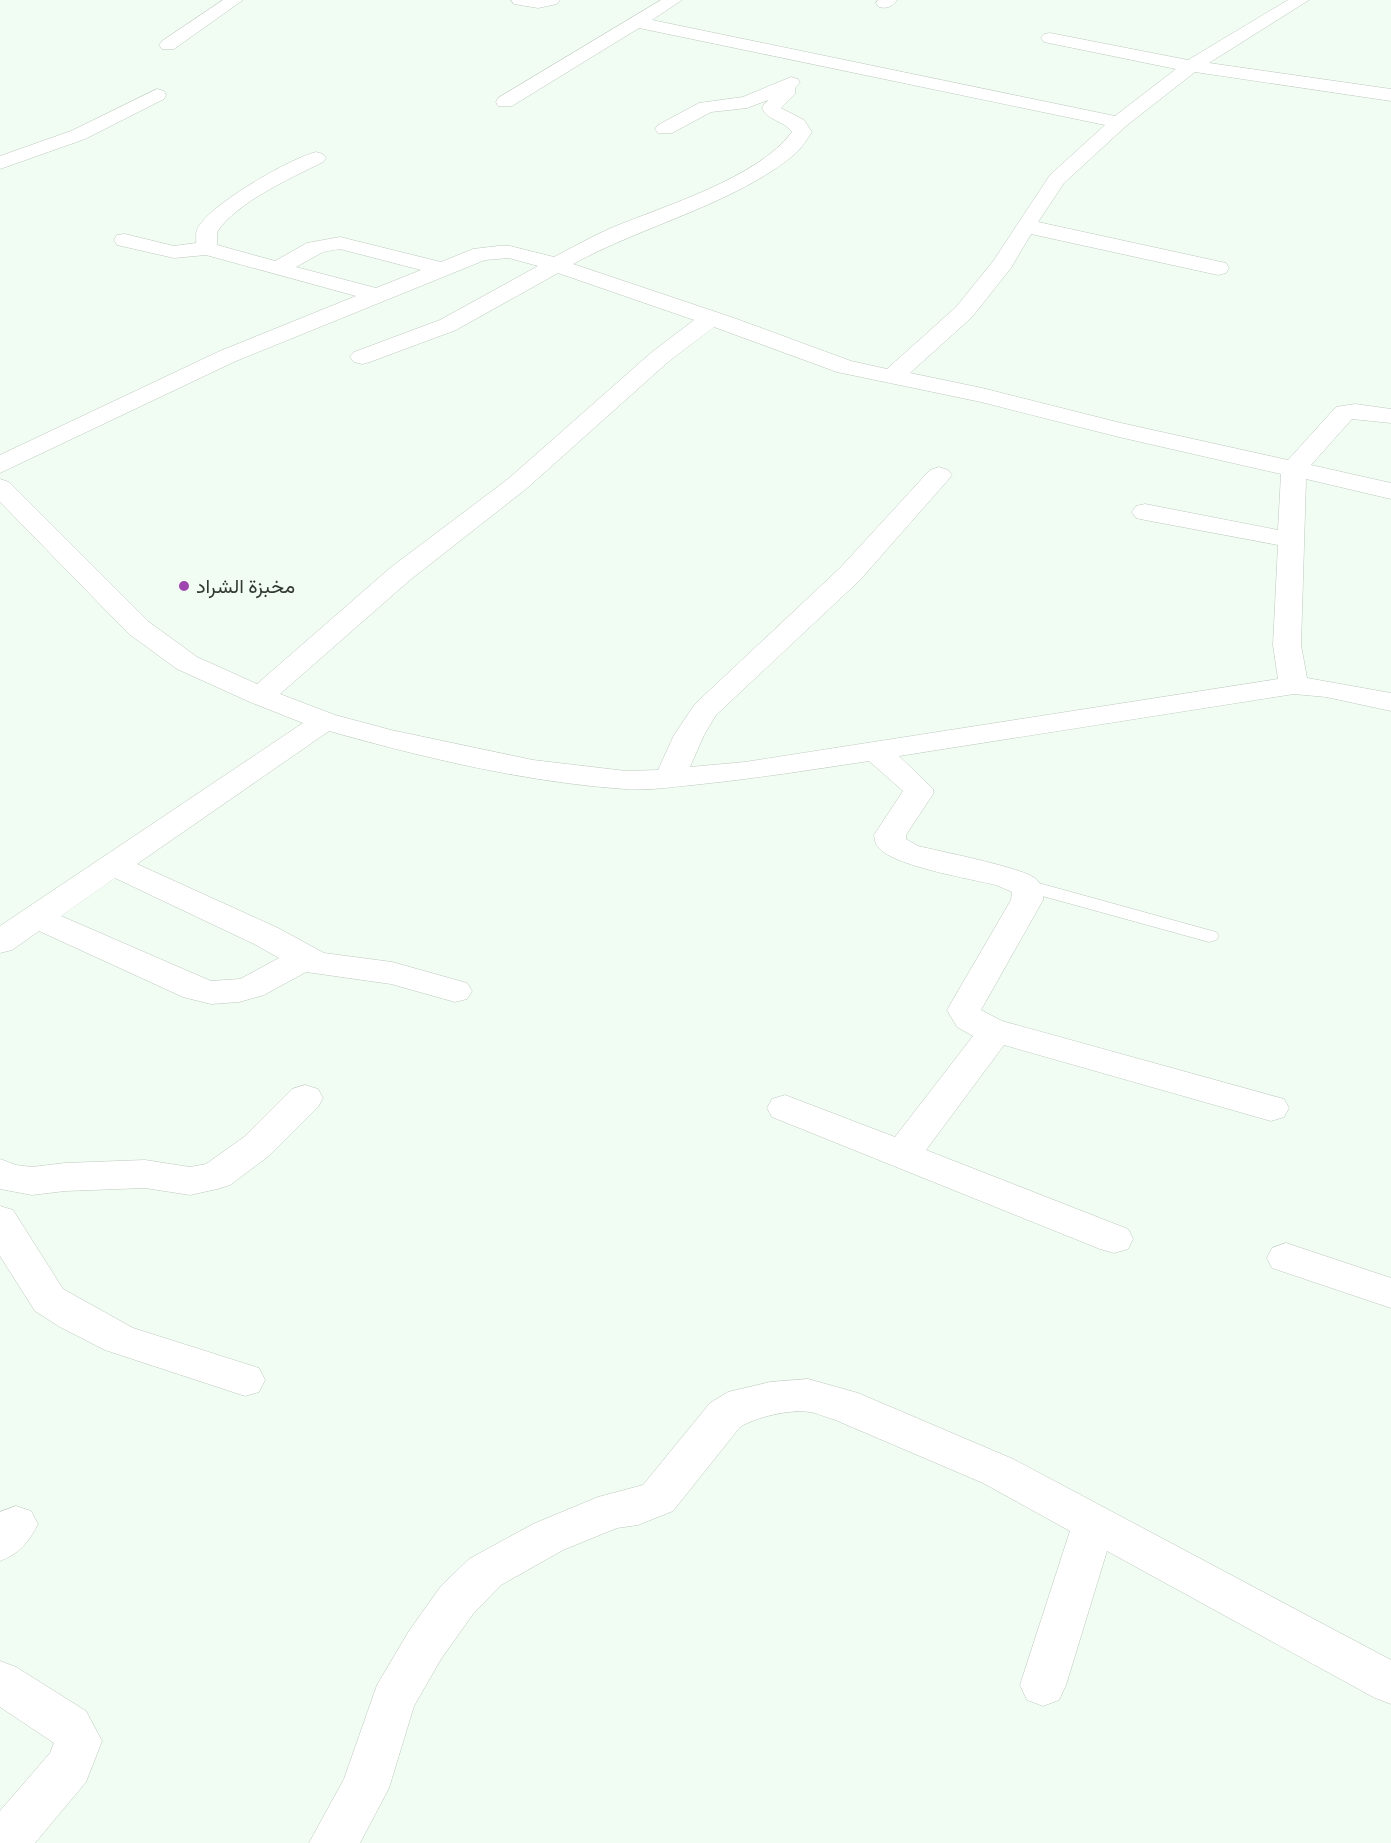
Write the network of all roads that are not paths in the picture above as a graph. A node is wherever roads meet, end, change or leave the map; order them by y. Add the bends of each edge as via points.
1 (234, 0) edge
2 (520, 0) edge
3 (551, 0) edge
4 (673, 0) edge
5 (1300, 0) edge
6 (637, 22) junction
7 (1050, 38) dead end
8 (168, 45) dead end
9 (833, 64) junction
10 (1191, 66) junction
11 (785, 86) junction
12 (157, 95) dead end
13 (1391, 96) edge
14 (504, 102) dead end
15 (1119, 122) junction
16 (665, 129) dead end
17 (316, 158) dead end
18 (0, 163) edge
19 (1025, 226) junction
20 (125, 240) dead end
21 (206, 249) junction
22 (557, 266) junction
23 (279, 268) junction
24 (1218, 268) dead end
25 (443, 269) junction
26 (377, 295) junction
27 (711, 318) junction
28 (362, 357) dead end
29 (892, 376) junction
30 (1391, 416) edge
31 (0, 465) edge
32 (1294, 469) junction
33 (939, 475) dead end
34 (0, 487) edge
35 (1391, 491) edge
36 (1145, 512) dead end
37 (1292, 540) junction
38 (1294, 685) junction
39 (260, 696) junction
40 (1387, 701) edge
41 (326, 721) junction
42 (884, 758) junction
43 (669, 779) junction
44 (113, 865) junction
45 (1024, 885) junction
46 (36, 917) junction
47 (1209, 936) dead end
48 (0, 942) edge
49 (303, 958) junction
50 (455, 992) dead end
51 (996, 1032) junction
52 (305, 1098) dead end
53 (785, 1108) dead end
54 (1271, 1108) dead end
55 (902, 1155) junction
56 (0, 1173) edge
57 (0, 1220) edge
58 (1114, 1239) dead end
59 (1286, 1258) dead end
60 (1391, 1293) edge
61 (245, 1380) dead end
62 (1094, 1524) junction
63 (0, 1682) edge
64 (1391, 1683) edge
65 (1043, 1685) dead end
66 (4, 1843) edge
67 (333, 1843) edge

1 - 8 street
2 - 3 street
4 - 6 street
5 - 10 street
6 - 9 street
6 - 14 street
7 - 10 street
9 - 11 street
9 - 15 street
10 - 13 street
10 - 15 street
11 - 16 street via 747,102 706,107
11 - 22 street via 786,94 771,106 772,111 797,124 802,132 787,152 729,186 595,243
12 - 18 street via 78,135
15 - 19 street via 1058,179
17 - 21 street via 266,184 212,221 206,232
19 - 24 street
19 - 29 street via 1003,263 964,312
20 - 21 street via 174,252
21 - 23 street
22 - 25 street via 498,252
22 - 27 street
22 - 28 street via 459,320
23 - 25 street via 314,246 340,243
23 - 26 street
25 - 26 street
26 - 31 street via 228,356
27 - 29 street via 845,367
27 - 39 street via 660,357 516,484 400,574
29 - 32 street
30 - 32 street via 1345,412
32 - 35 street
32 - 37 street
33 - 43 street via 850,574 705,710
34 - 39 street via 139,628 187,663
36 - 37 street
37 - 38 street via 1287,645
38 - 40 street
38 - 42 street
39 - 41 street
41 - 43 street via 413,745 533,769 595,778
41 - 44 street
42 - 43 street
42 - 45 street via 918,789 890,835 898,850
44 - 46 street
44 - 49 street via 266,936
45 - 47 lane
45 - 51 street via 1027,900 964,1010 976,1025
46 - 48 street
46 - 49 street via 214,995 256,986
49 - 50 street via 319,964 392,973
51 - 54 street
51 - 55 street
52 - 56 street via 257,1146 217,1175 190,1181 145,1174 32,1181
53 - 55 street
55 - 58 street
57 - 61 street via 49,1300 57,1306 119,1340
59 - 60 street
62 - 64 street
62 - 65 street
62 - 67 street via 998,1471 843,1405 808,1395 743,1404 725,1415 658,1498 638,1507 613,1510 548,1537 486,1572 457,1600 393,1700 364,1788
63 - 66 street via 69,1726 78,1741 69,1766

